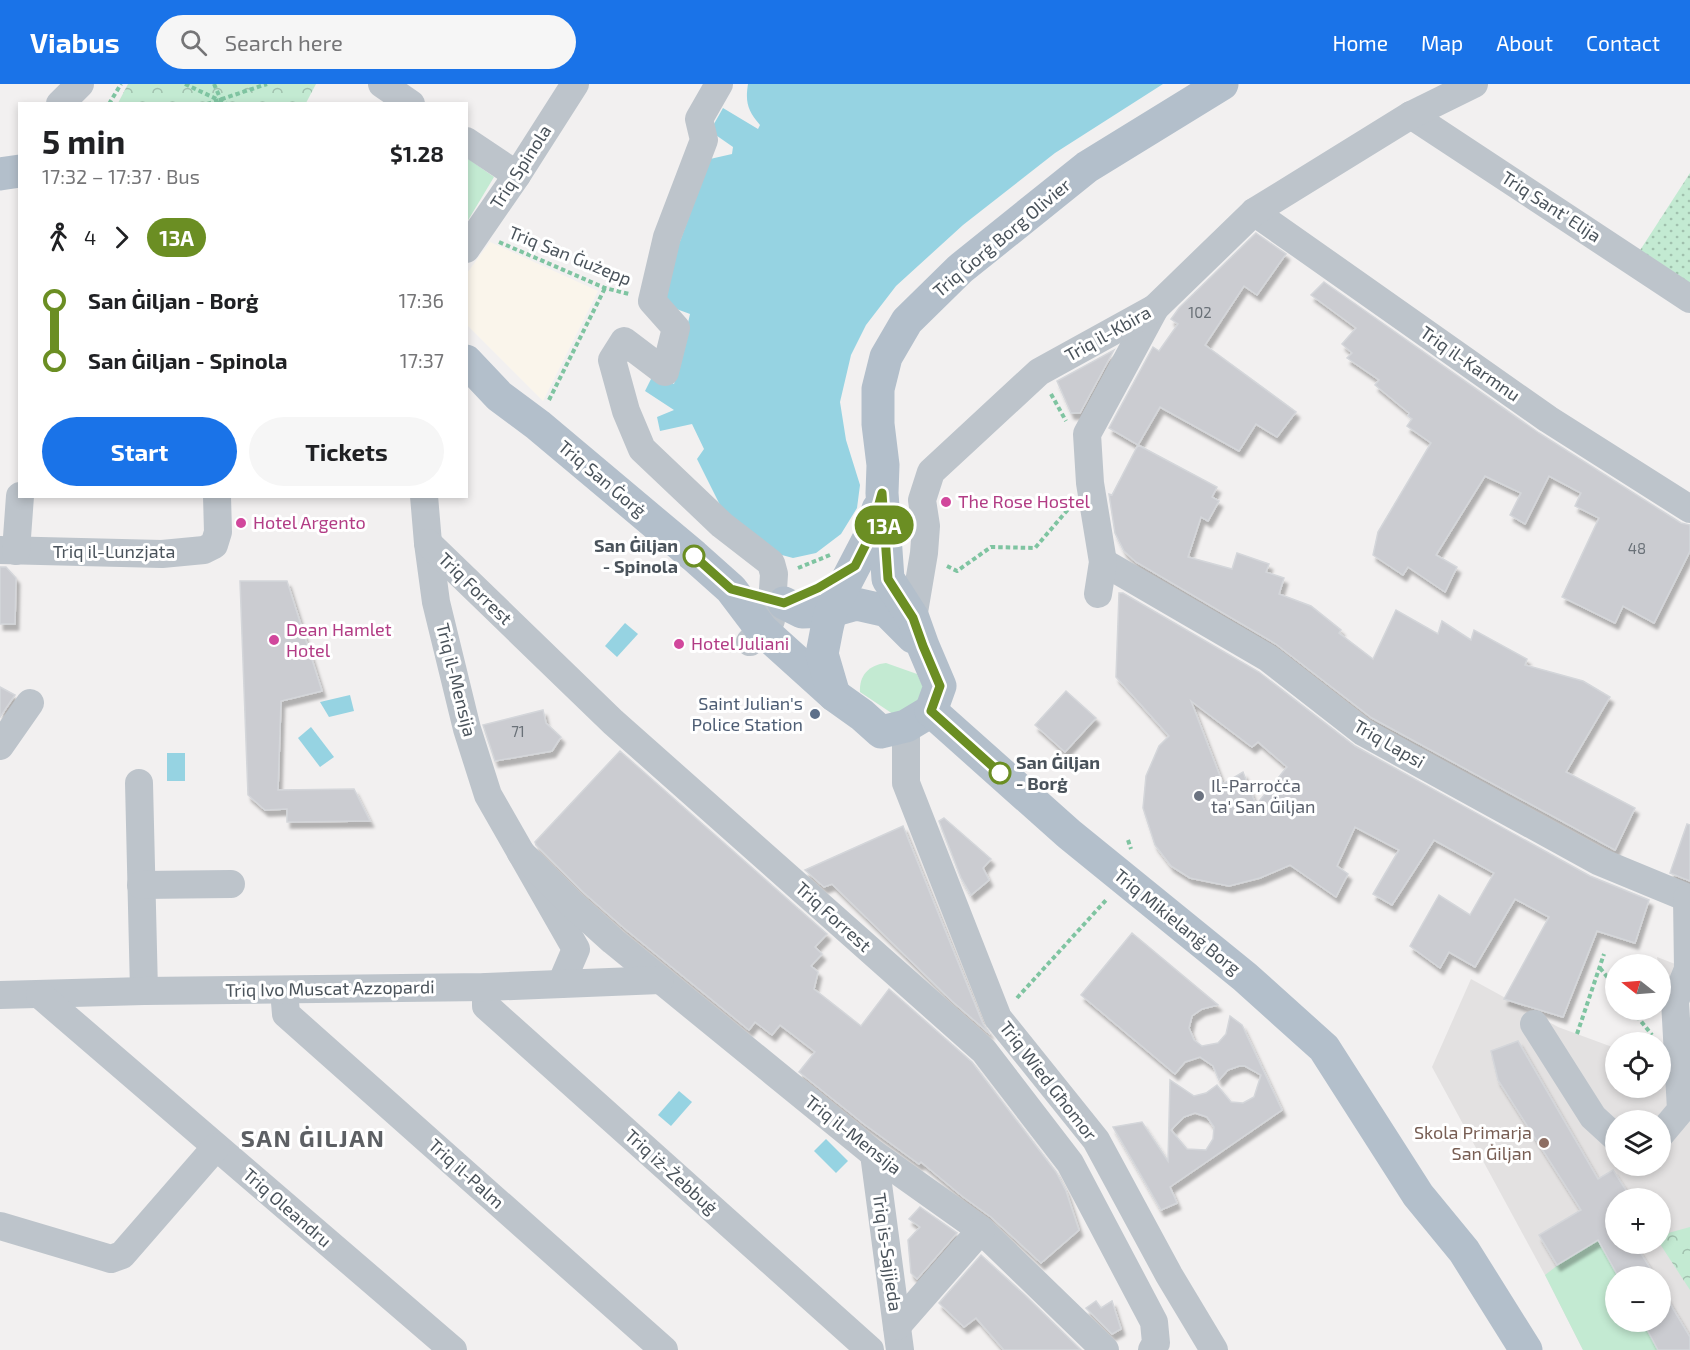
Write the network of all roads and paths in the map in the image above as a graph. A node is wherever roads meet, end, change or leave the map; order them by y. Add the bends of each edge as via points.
1 (80, 84) edge
2 (87, 84) edge
3 (121, 84) edge
4 (185, 84) edge
5 (214, 84) edge
6 (267, 84) edge
7 (382, 84) edge
8 (575, 84) edge
9 (719, 84) edge
10 (1222, 84) edge
11 (1474, 84) edge
12 (62, 102) edge
13 (83, 102) edge
14 (110, 102) edge
15 (221, 102) edge
16 (408, 102) edge
17 (1411, 115) junction
18 (468, 142) edge
19 (18, 171) edge
20 (0, 174) edge
21 (517, 175) junction
22 (1254, 212) junction
23 (472, 241) edge
24 (605, 288) junction
25 (1690, 299) edge
26 (652, 301) junction
27 (1155, 308) junction
28 (468, 363) edge
29 (1039, 372) junction
30 (538, 426) junction
31 (1087, 434) junction
32 (1090, 483) junction
33 (882, 493) junction
34 (20, 498) edge
35 (218, 498) edge
36 (424, 498) edge
37 (1690, 509) edge
38 (428, 543) junction
39 (8, 550) edge
40 (1103, 562) junction
41 (855, 566) junction
42 (957, 571) dead end
43 (1098, 594) dead end
44 (831, 611) junction
45 (767, 619) junction
46 (918, 632) junction
47 (834, 695) junction
48 (30, 703) dead end
49 (918, 719) junction
50 (0, 746) edge
51 (139, 783) dead end
52 (521, 853) junction
53 (231, 884) dead end
54 (141, 885) junction
55 (1110, 896) dead end
56 (1689, 899) edge
57 (597, 926) junction
58 (576, 949) junction
59 (1604, 954) dead end
60 (1600, 968) junction
61 (1605, 974) edge
62 (660, 980) junction
63 (1033, 981) dead end
64 (561, 984) junction
65 (486, 987) junction
66 (284, 990) junction
67 (144, 991) junction
68 (0, 995) edge
69 (40, 995) junction
70 (998, 1018) junction
71 (1640, 1020) edge
72 (1534, 1024) dead end
73 (1650, 1032) edge
74 (1577, 1034) dead end
75 (984, 1051) junction
76 (1671, 1122) edge
77 (1605, 1128) edge
78 (216, 1147) junction
79 (874, 1154) junction
80 (0, 1226) edge
81 (981, 1230) junction
82 (898, 1338) edge
83 (453, 1350) edge
84 (664, 1350) edge
85 (870, 1350) edge
86 (1105, 1350) edge
87 (1152, 1350) edge
88 (1214, 1350) edge
89 (1526, 1350) edge

1 - 12 street
2 - 13 street
3 - 14 path
4 - 15 path
5 - 15 path
6 - 15 path
7 - 16 street
8 - 21 street, Triq Spinola
9 - 26 street via 699,119 704,140 667,237
10 - 33 main road, Triq Ġorġ Borg Olivier via 1087,167 960,269 907,321 886,357 878,389
11 - 17 street, Triq il-Kbira
17 - 22 street, Triq il-Kbira
17 - 25 street, Triq Sant' Elija
18 - 21 street
19 - 20 main road
21 - 23 street, Triq Spinola
22 - 27 street, Triq il-Kbira
22 - 37 street, Triq il-Karmnu via 1548,419
23 - 24 path, Triq San Ġużepp
24 - 26 path, Triq San Ġużepp
24 - 30 path
26 - 45 street via 676,328 665,372 624,341 612,360 626,411 642,449 722,525 771,563 774,574
27 - 29 street, Triq il-Kbira
27 - 31 street
28 - 30 main road, Triq San Ġorġ via 499,396
29 - 31 path via 1068,425
29 - 46 street, Triq il-Kbira via 931,472 922,500 926,526
30 - 45 main road, Triq San Ġorġ
31 - 32 street
32 - 40 street
32 - 42 path via 1035,548 991,547
33 - 41 main road via 870,536
33 - 46 main road via 888,579
34 - 39 street
35 - 39 street, Triq il-Lunzjata via 218,532 214,545 204,550 162,554
36 - 38 street, Triq il-Mensija
38 - 52 street, Triq il-Mensija via 436,603 467,729 488,795
38 - 75 street, Triq Forrest via 613,722
40 - 43 street
40 - 56 street, Triq Lapsi via 1268,658 1363,732 1598,861
41 - 44 main road
41 - 45 main road
44 - 45 main road
44 - 46 main road via 856,604 887,611
44 - 47 main road via 822,654
45 - 47 main road
46 - 49 main road via 940,686
47 - 49 main road via 881,732
48 - 50 street
49 - 70 street, Triq Wied Għomor via 906,783
49 - 89 main road, Triq Mikielanġ Borg via 1069,834 1245,977 1324,1048 1418,1195 1464,1251
51 - 54 street
52 - 57 street, Triq il-Mensija
52 - 58 street, Triq il-Mensija
53 - 54 street
54 - 67 street
55 - 63 path
56 - 76 street via 1688,969 1675,1001 1681,1110
57 - 58 street
57 - 62 street, Triq il-Mensija
58 - 64 street
59 - 60 path
60 - 61 path
60 - 74 path
62 - 64 street, Triq Ivo Muscat Azzopardi
62 - 79 street, Triq il-Mensija
64 - 65 street, Triq Ivo Muscat Azzopardi
65 - 66 street, Triq Ivo Muscat Azzopardi
65 - 85 street, Triq iż-Żebbuġ via 486,1006
66 - 67 street, Triq Ivo Muscat Azzopardi
66 - 84 street, Triq il-Palm via 286,1014
67 - 69 street, Triq Ivo Muscat Azzopardi
68 - 69 street, Triq Ivo Muscat Azzopardi
69 - 78 street, Triq Oleandru
70 - 75 street
70 - 88 street, Triq Wied Għomor via 1096,1140
71 - 73 path
72 - 77 street via 1593,1118
75 - 87 street, Triq Forrest via 1070,1163 1154,1322 1156,1342
78 - 80 street via 122,1254 111,1259
78 - 83 street, Triq Oleandru
79 - 81 street, Triq il-Mensija
79 - 82 street, Triq is-Sajjieda
81 - 82 street
81 - 86 street, Triq il-Mensija

